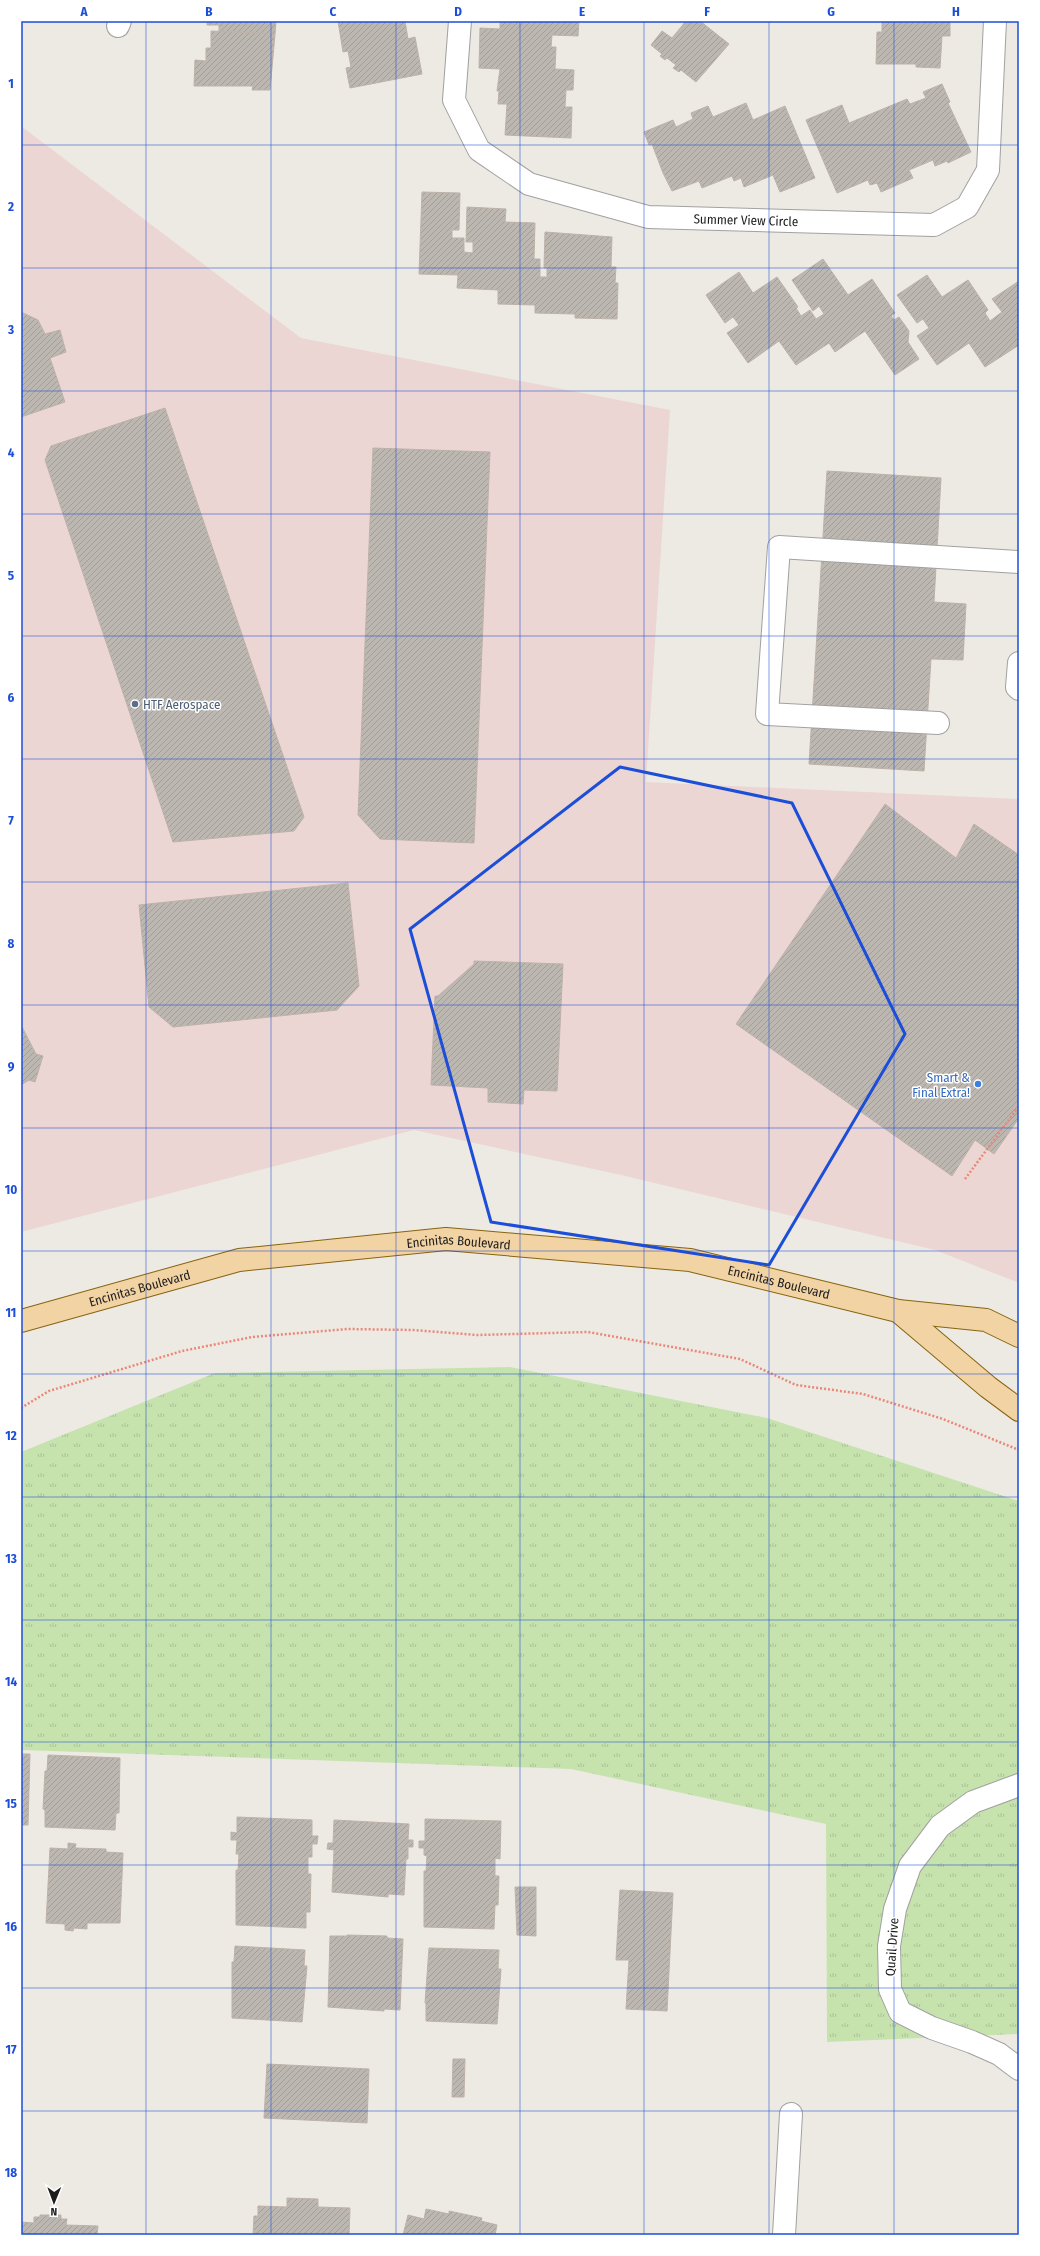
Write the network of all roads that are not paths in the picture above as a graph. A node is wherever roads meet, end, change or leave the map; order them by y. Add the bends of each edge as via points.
1 (460, 21) edge
2 (995, 21) edge
3 (1019, 562) edge
4 (1019, 663) edge
5 (1019, 689) edge
6 (938, 724) dead end
7 (898, 1311) junction
8 (21, 1321) edge
9 (1019, 1336) edge
10 (1019, 1410) edge
11 (1019, 1785) edge
12 (1019, 2069) edge
13 (791, 2114) dead end
14 (784, 2235) edge

1 - 2 street, Summer View Circle via 454,100 479,150 529,184 648,217 934,225 967,207 988,170
3 - 6 street via 779,547 767,714
4 - 5 street
7 - 8 main road, Encinitas Boulevard via 690,1260 446,1239 239,1260
7 - 9 main road, Encinitas Boulevard via 986,1320
7 - 10 main road, Encinitas Boulevard
11 - 12 street, Quail Drive via 973,1802 940,1826 910,1866 895,1909 889,1946 890,1989 900,2012 932,2028 999,2054
13 - 14 street

